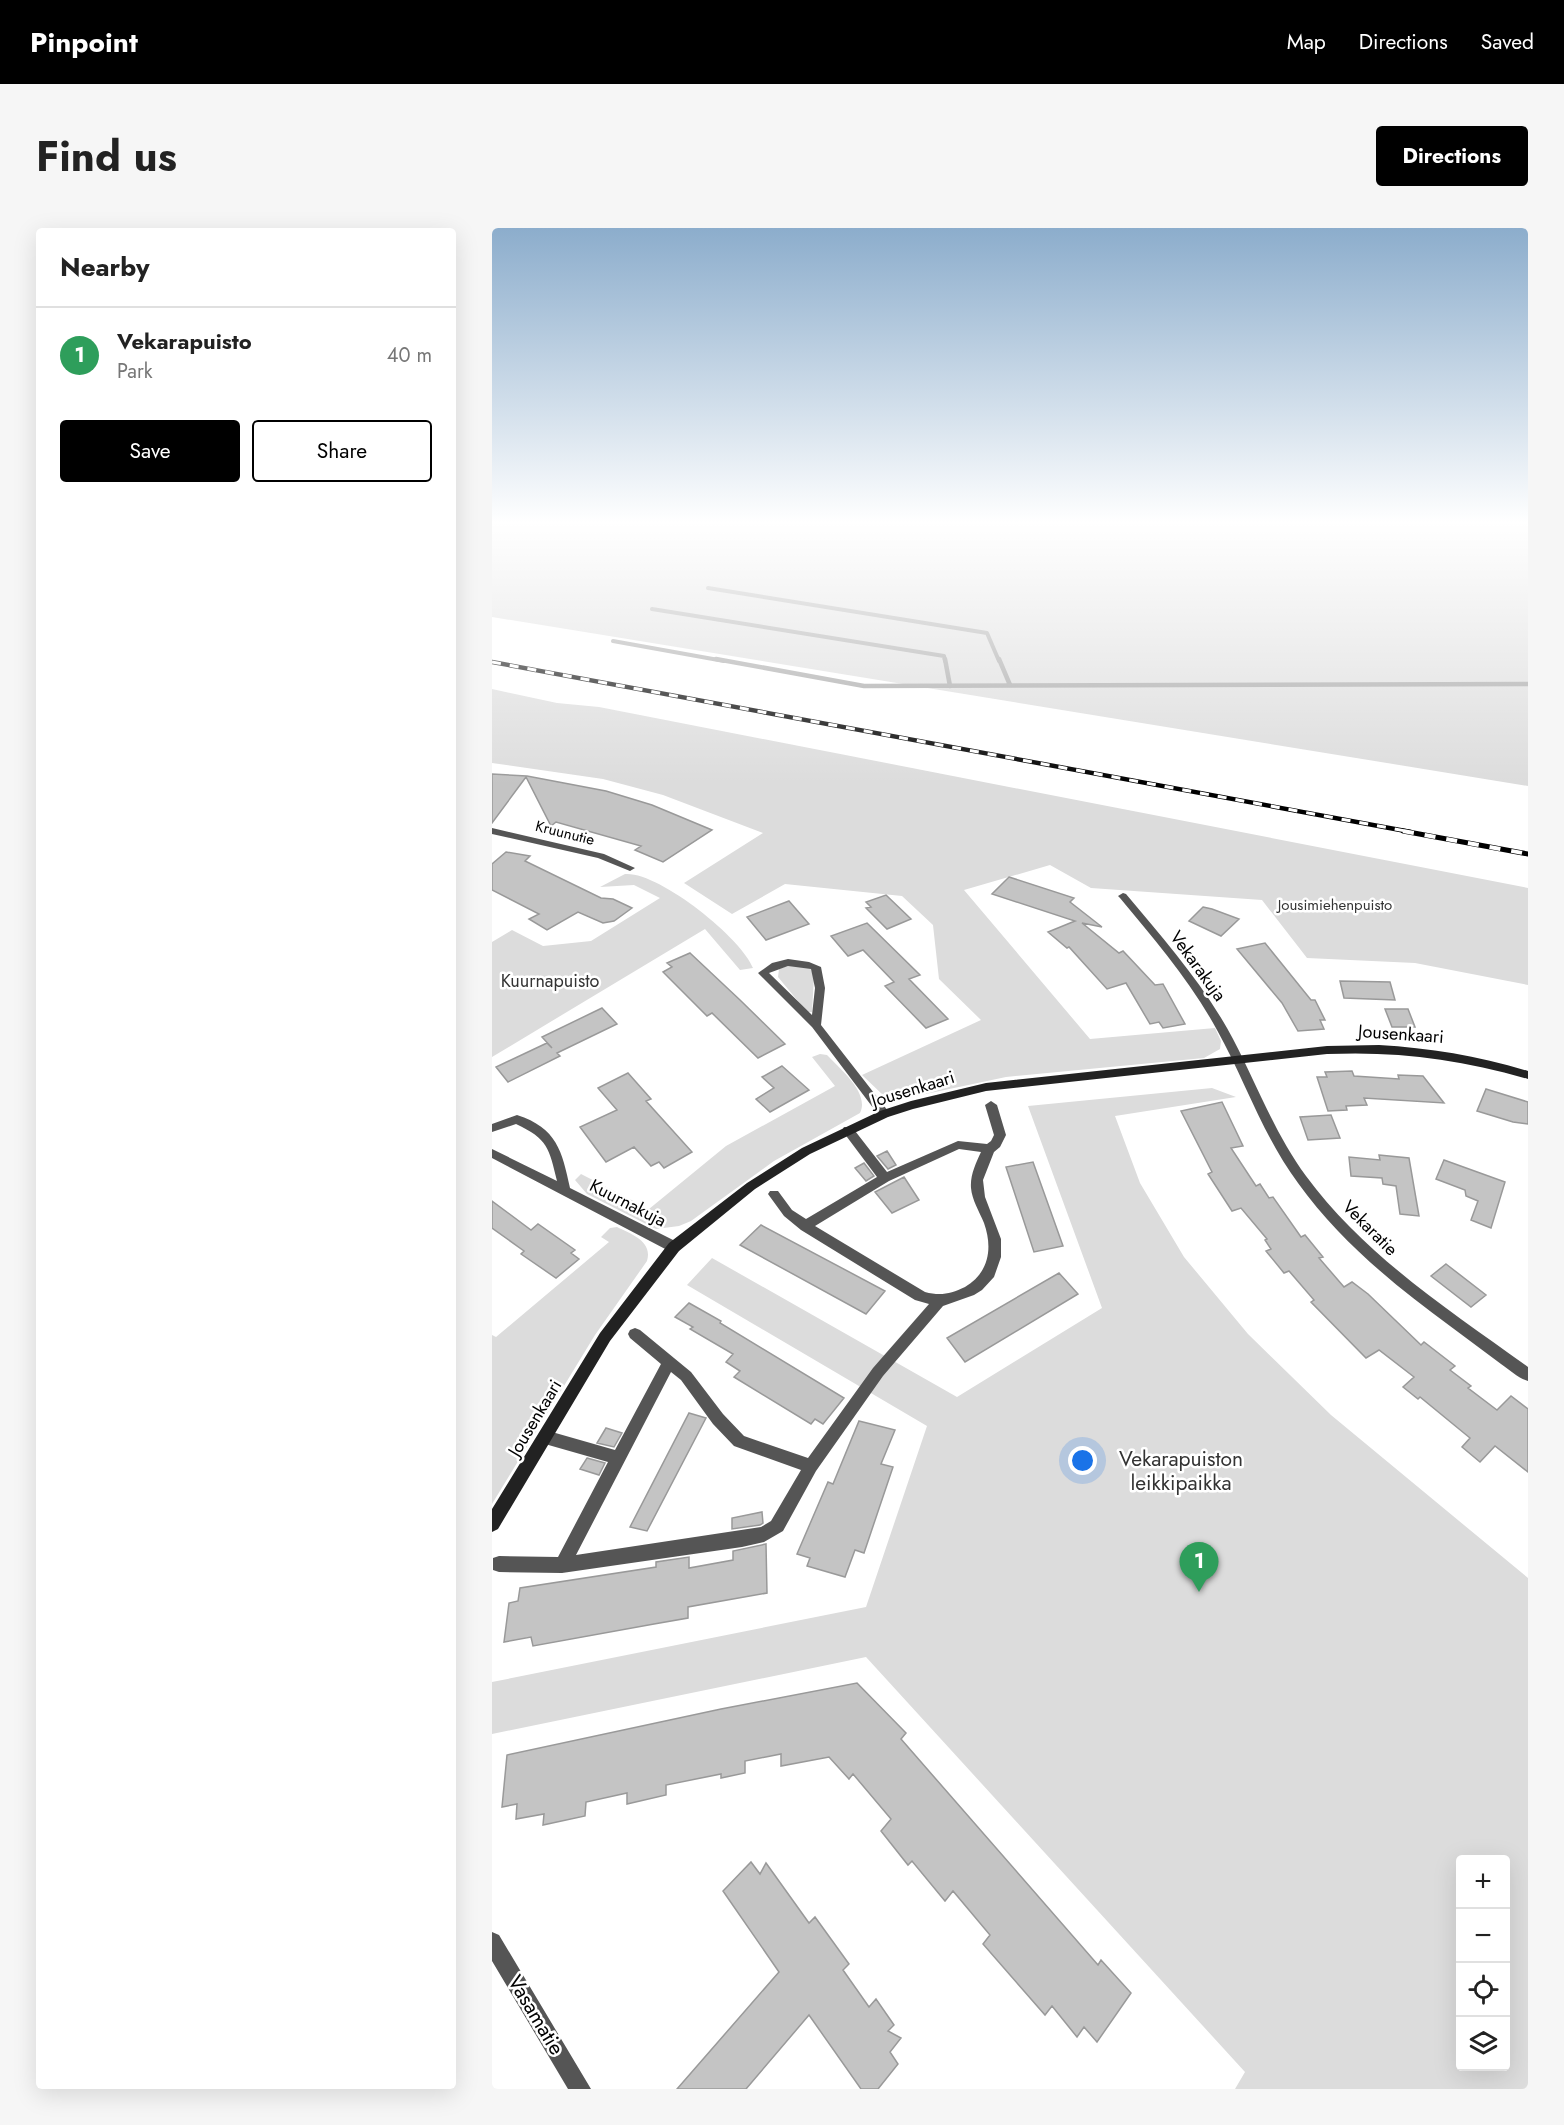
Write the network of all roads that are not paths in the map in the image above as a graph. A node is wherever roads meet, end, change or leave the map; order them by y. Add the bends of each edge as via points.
1 (492, 831) edge
2 (630, 868) dead end
3 (1123, 896) dead end
4 (816, 1025) junction
5 (1238, 1060) junction
6 (1528, 1075) edge
7 (991, 1105) dead end
8 (884, 1114) junction
9 (492, 1128) edge
10 (848, 1130) junction
11 (989, 1149) junction
12 (492, 1153) edge
13 (885, 1179) junction
14 (565, 1191) junction
15 (774, 1194) dead end
16 (805, 1226) junction
17 (674, 1247) junction
18 (938, 1303) junction
19 (635, 1334) dead end
20 (670, 1361) junction
21 (1528, 1375) edge
22 (546, 1437) junction
23 (617, 1458) junction
24 (811, 1466) junction
25 (492, 1524) edge
26 (499, 1564) dead end
27 (562, 1565) junction
28 (492, 1942) edge
29 (580, 2089) edge

1 - 2 street, Kruunutie via 601,856
3 - 5 street, Vekarakuja via 1183,968
4 - 4 street via 820,988 816,967 799,960 774,965 763,974
4 - 8 street
5 - 6 street, Jousenkaari via 1327,1050 1421,1050 1470,1058
5 - 8 street, Jousenkaari via 986,1087
5 - 21 street, Vekaratie via 1286,1156 1343,1229 1403,1283
7 - 11 street via 1000,1135
8 - 10 street, Jousenkaari
9 - 14 street, Kuurnakuja via 517,1119 540,1130 556,1152
10 - 13 street
10 - 17 street, Jousenkaari via 751,1186
11 - 13 street via 958,1145
11 - 18 street via 977,1184 982,1208 992,1228 994,1267 983,1284
12 - 14 street, Kuurnakuja
13 - 16 street
14 - 17 street, Kuurnakuja
15 - 16 street via 788,1213
16 - 18 street
17 - 22 street, Jousenkaari via 605,1337
18 - 24 street via 878,1372
19 - 20 street
20 - 23 street
20 - 24 street via 739,1441
22 - 23 street
22 - 25 street, Jousenkaari
23 - 27 street
24 - 27 street via 777,1526 764,1534
26 - 27 street
28 - 29 street, Vasamatie

